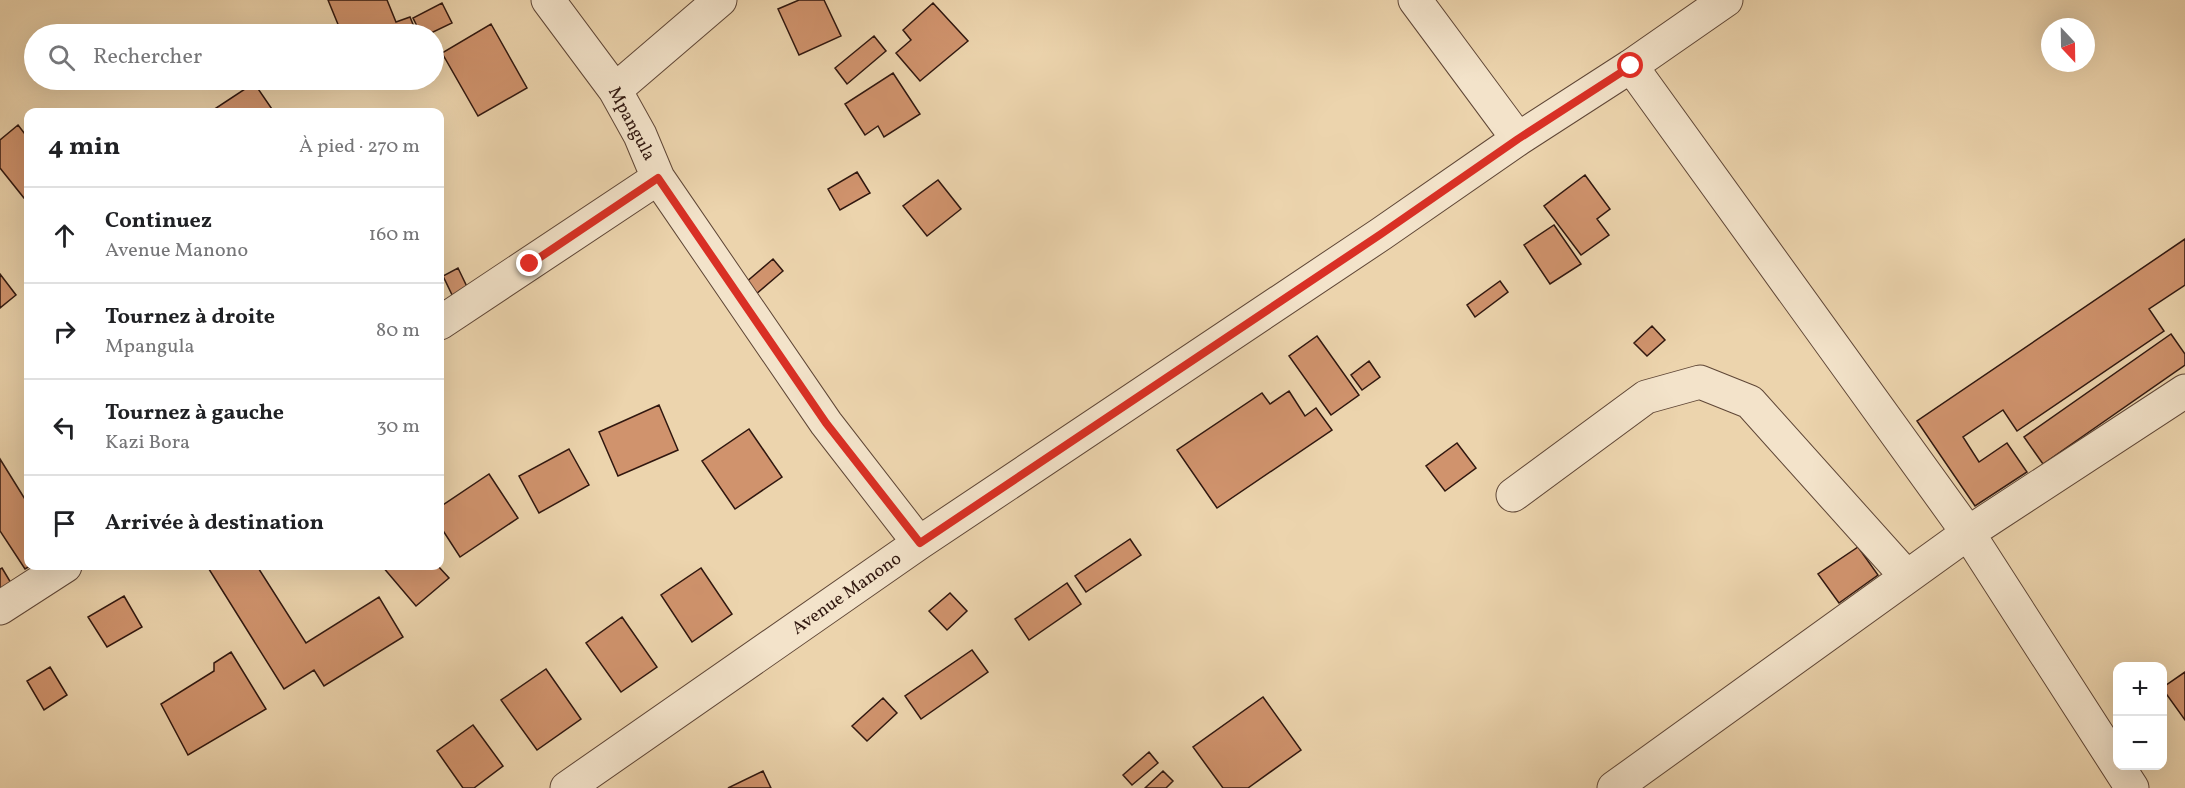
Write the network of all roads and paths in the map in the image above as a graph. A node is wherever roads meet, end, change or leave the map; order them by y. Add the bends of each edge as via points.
1 (548, 0) edge
2 (720, 0) edge
3 (1415, 0) edge
4 (1726, 0) edge
5 (1631, 66) junction
6 (615, 90) junction
7 (1518, 139) junction
8 (658, 178) junction
9 (444, 320) edge
10 (2185, 391) edge
11 (1513, 495) dead end
12 (1968, 533) junction
13 (920, 543) junction
14 (59, 570) edge
15 (1907, 577) junction
16 (0, 608) edge
17 (567, 788) edge
18 (1614, 788) edge
19 (2132, 788) edge

1 - 6 street, Mpangula
2 - 6 street
3 - 7 street
4 - 5 street, Avenue Manono
5 - 7 street, Avenue Manono
5 - 12 street
6 - 8 street, Mpangula
7 - 13 street, Avenue Manono
8 - 9 street
8 - 13 street, Mpangula via 826,423
10 - 12 street
11 - 15 street via 1646,397 1700,382 1750,402
12 - 15 street
12 - 19 street
13 - 17 street, Avenue Manono
14 - 16 street
15 - 18 street

